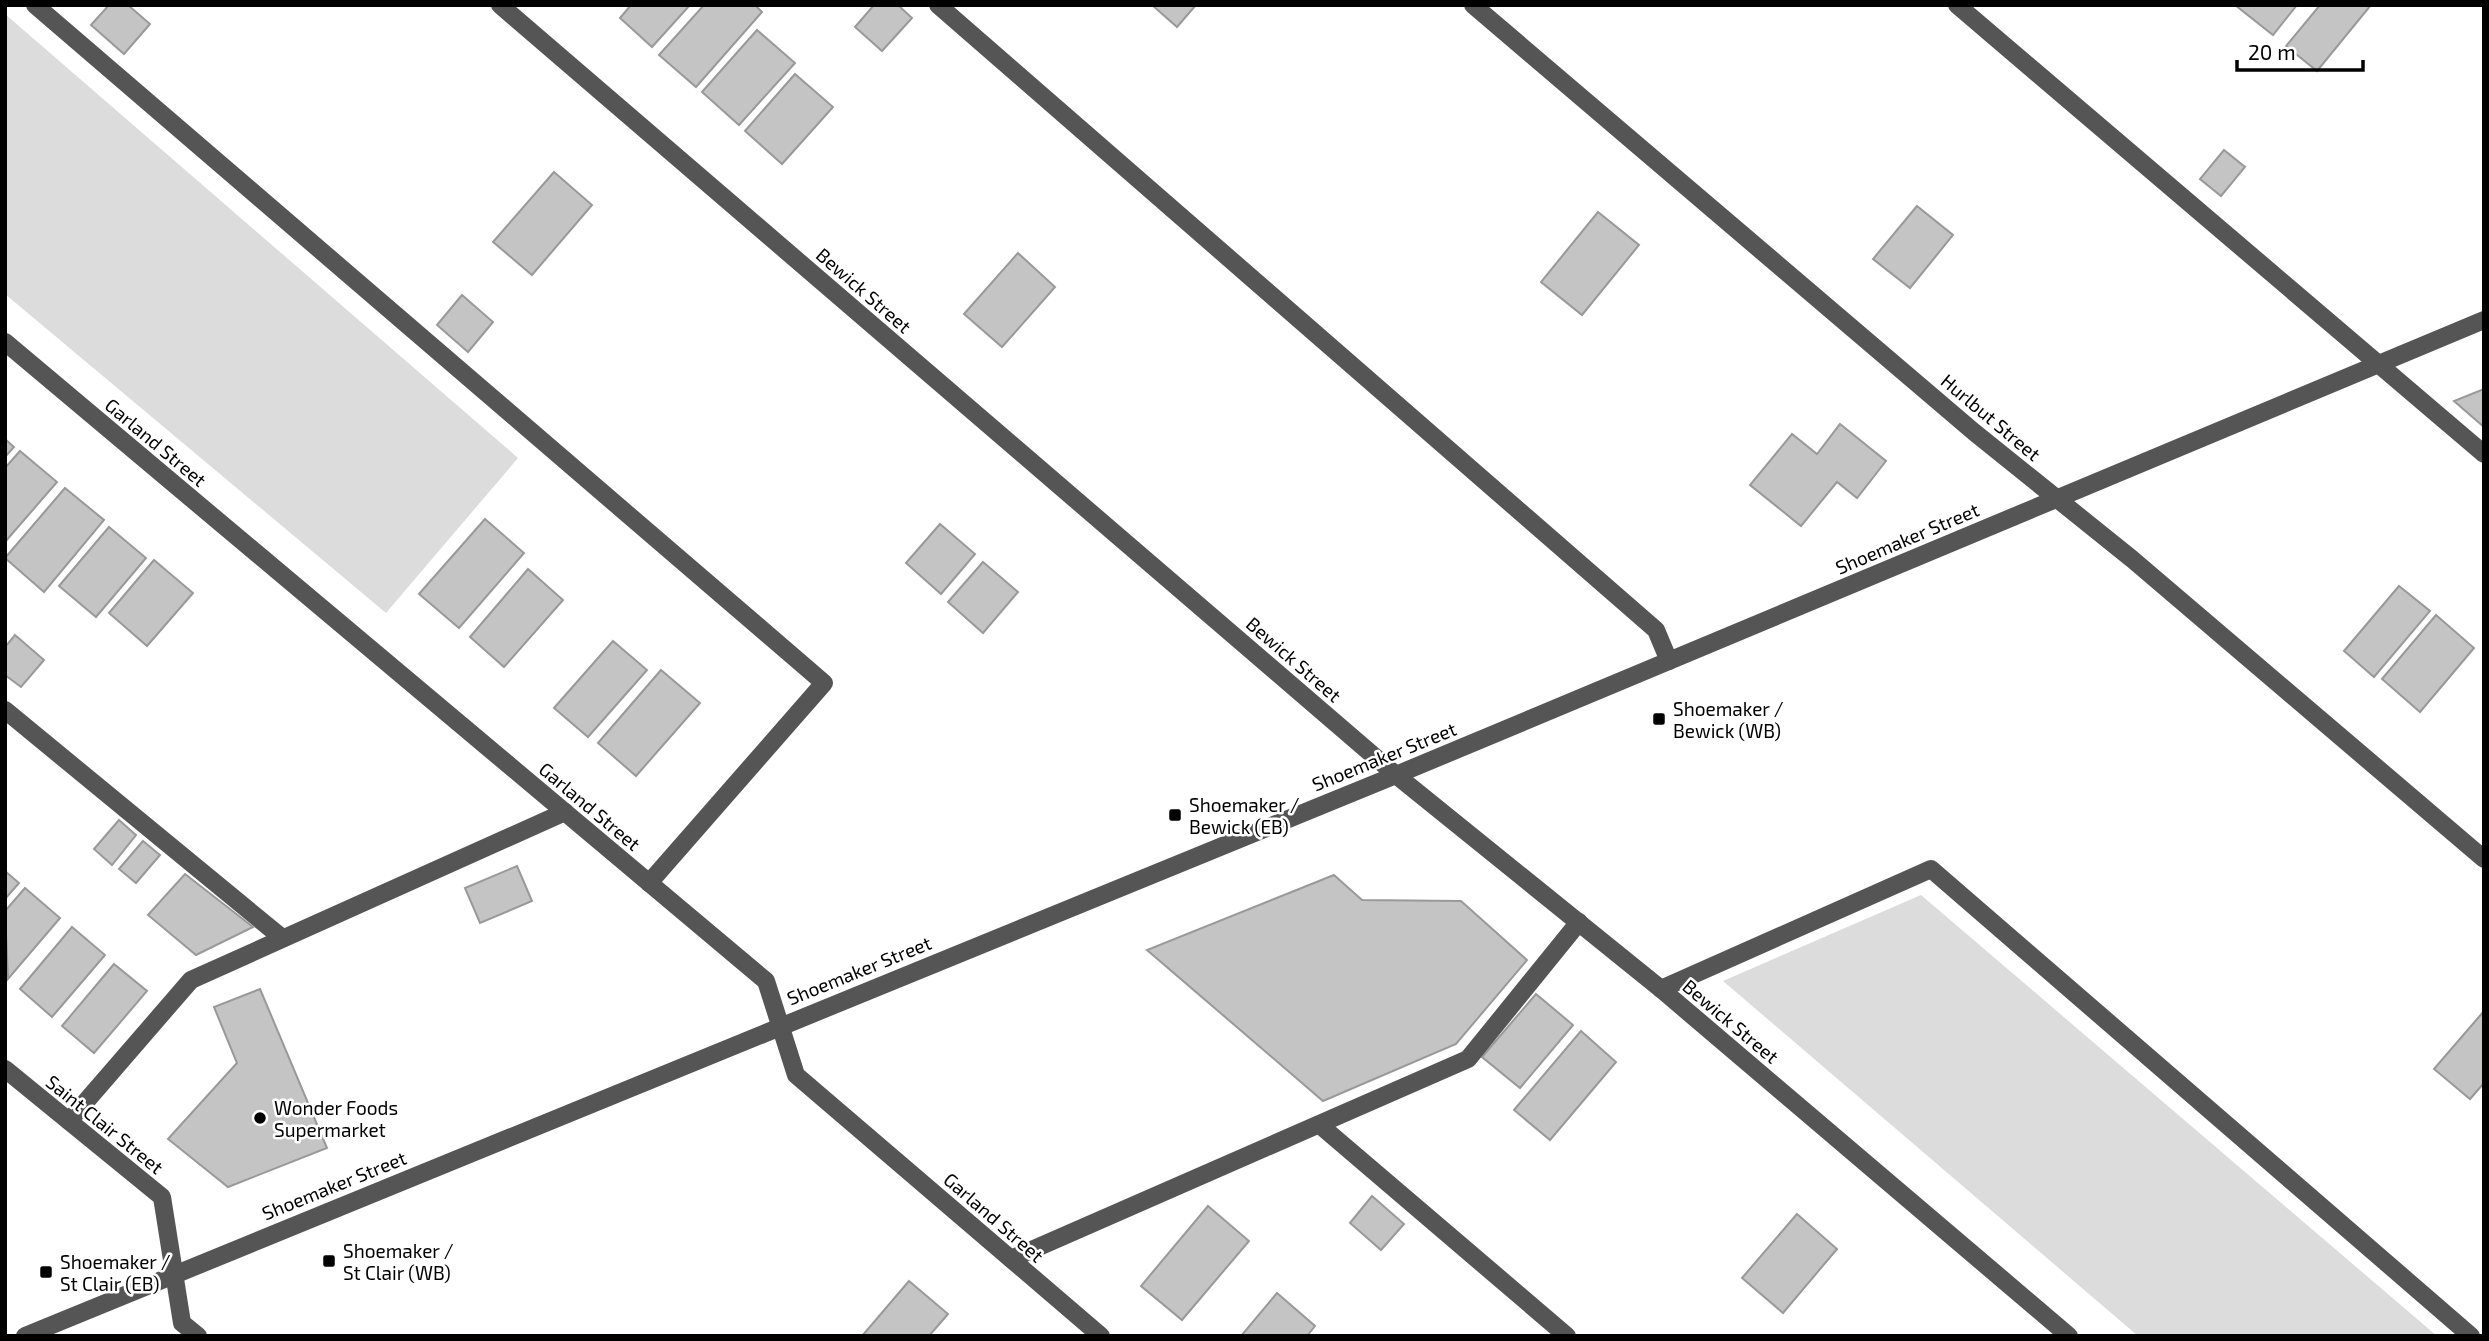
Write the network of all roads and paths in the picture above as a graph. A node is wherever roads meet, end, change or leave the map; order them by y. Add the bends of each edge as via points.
1 (35, 5) edge
2 (499, 5) edge
3 (938, 5) edge
4 (1473, 5) edge
5 (1956, 5) edge
6 (2484, 320) edge
7 (5, 342) edge
8 (2380, 365) junction
9 (2484, 454) edge
10 (2056, 498) junction
11 (1669, 660) junction
12 (5, 710) edge
13 (1396, 775) junction
14 (565, 812) junction
15 (2484, 859) edge
16 (649, 883) junction
17 (1578, 922) junction
18 (281, 937) junction
19 (1661, 989) junction
20 (779, 1025) junction
21 (5, 1069) edge
22 (69, 1121) junction
23 (1321, 1126) junction
24 (1011, 1259) junction
25 (175, 1272) junction
26 (25, 1336) edge
27 (198, 1336) edge
28 (1101, 1336) edge
29 (1567, 1336) edge
30 (2069, 1336) edge
31 (2471, 1336) edge

1 - 16 street via 824,683
2 - 13 street, Bewick Street
3 - 11 street via 1656,630
4 - 10 street, Hurlbut Street
5 - 8 street
6 - 8 street, Shoemaker Street
7 - 14 street, Garland Street
8 - 9 street
8 - 10 street, Shoemaker Street
10 - 11 street, Shoemaker Street
10 - 15 street, Hurlbut Street
11 - 13 street, Shoemaker Street
12 - 18 street
13 - 17 street, Bewick Street
13 - 20 street, Shoemaker Street
14 - 16 street, Garland Street
14 - 18 street
16 - 20 street, Garland Street via 766,981
17 - 19 street, Bewick Street
17 - 23 street via 1468,1059
18 - 22 street via 191,980
19 - 30 street, Bewick Street
19 - 31 street via 1931,869
20 - 24 street, Garland Street via 796,1075
20 - 25 street, Shoemaker Street
21 - 22 street, Saint Clair Street
22 - 25 street, Saint Clair Street via 162,1197
23 - 24 street
23 - 29 street
24 - 28 street, Garland Street
25 - 26 street, Shoemaker Street
25 - 27 street, Saint Clair Street via 182,1323

